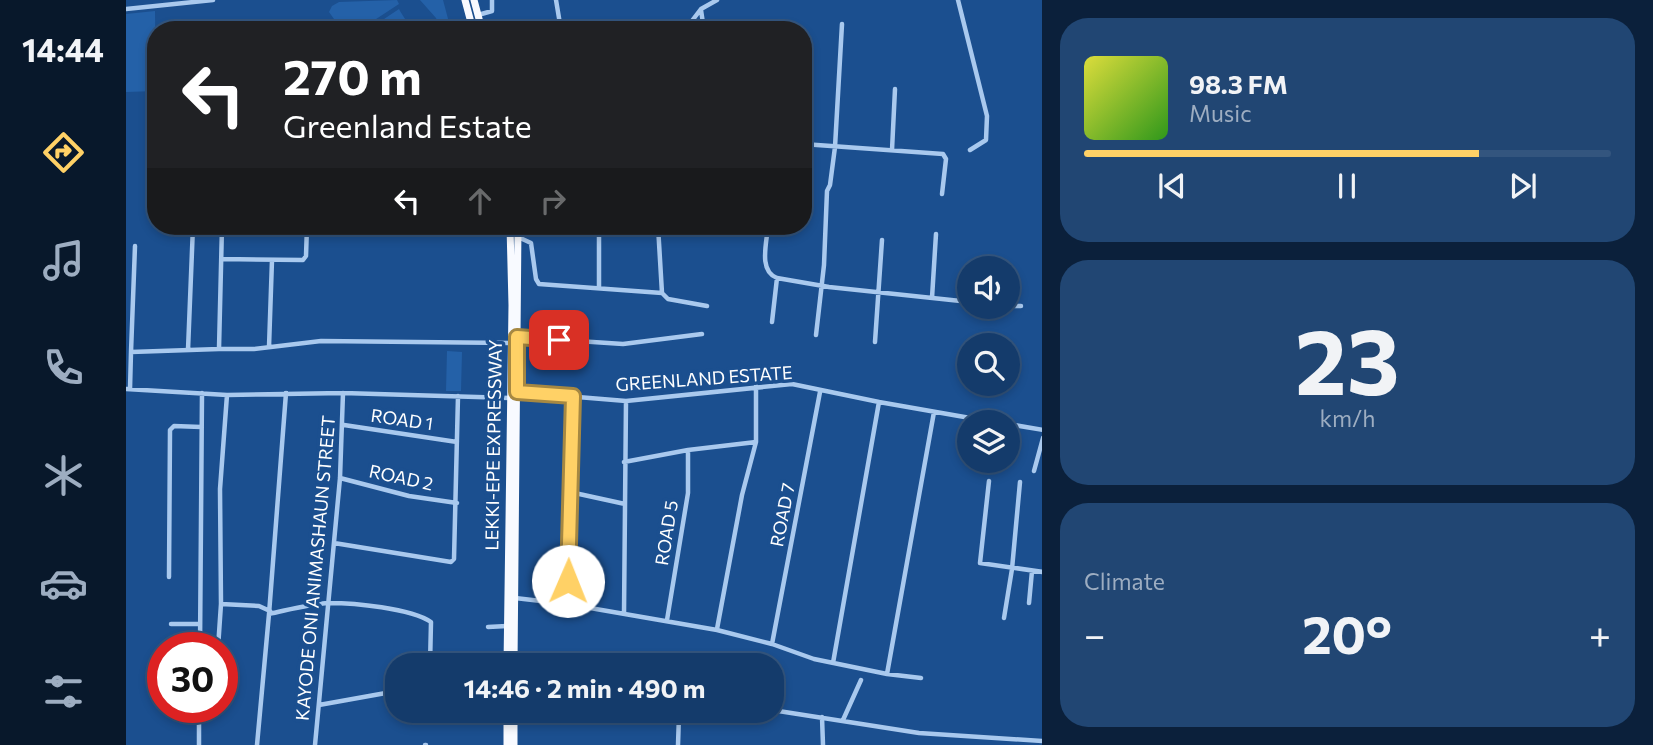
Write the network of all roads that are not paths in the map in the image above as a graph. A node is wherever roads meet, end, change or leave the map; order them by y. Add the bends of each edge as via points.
1 (214, 0) edge
2 (465, 0) edge
3 (474, 0) edge
4 (492, 0) edge
5 (556, 0) edge
6 (717, 0) edge
7 (958, 0) edge
8 (126, 9) edge
9 (701, 9) junction
10 (478, 15) junction
11 (471, 21) edge
12 (480, 21) edge
13 (560, 21) edge
14 (692, 21) edge
15 (703, 21) edge
16 (842, 23) dead end
17 (895, 89) dead end
18 (812, 145) edge
19 (835, 147) junction
20 (892, 150) junction
21 (970, 150) dead end
22 (942, 194) dead end
23 (936, 234) dead end
24 (193, 235) edge
25 (222, 235) edge
26 (306, 235) edge
27 (510, 235) edge
28 (599, 235) edge
29 (659, 235) edge
30 (767, 235) edge
31 (518, 237) joint
32 (882, 240) dead end
33 (135, 246) dead end
34 (222, 259) junction
35 (272, 260) junction
36 (774, 277) junction
37 (822, 286) junction
38 (598, 287) junction
39 (877, 291) junction
40 (662, 293) junction
41 (932, 298) junction
42 (957, 301) edge
43 (707, 306) dead end
44 (772, 322) dead end
45 (702, 334) dead end
46 (816, 335) dead end
47 (514, 340) junction
48 (875, 342) dead end
49 (269, 347) junction
50 (219, 349) junction
51 (188, 350) junction
52 (131, 352) junction
53 (756, 386) junction
54 (128, 389) edge
55 (820, 391) junction
56 (202, 393) junction
57 (286, 393) junction
58 (344, 393) junction
59 (227, 395) junction
60 (514, 395) junction
61 (458, 396) junction
62 (573, 396) junction
63 (626, 401) junction
64 (879, 402) junction
65 (934, 412) junction
66 (957, 416) edge
67 (344, 425) junction
68 (1020, 426) edge
69 (201, 427) junction
70 (1042, 430) edge
71 (1042, 438) edge
72 (457, 442) junction
73 (756, 442) junction
74 (688, 450) junction
75 (513, 461) junction
76 (624, 462) junction
77 (1034, 471) dead end
78 (340, 478) junction
79 (989, 481) dead end
80 (1020, 482) dead end
81 (570, 492) junction
82 (457, 503) junction
83 (625, 504) junction
84 (334, 543) junction
85 (1012, 569) junction
86 (1031, 571) junction
87 (1042, 572) edge
88 (169, 577) dead end
89 (515, 598) junction
90 (328, 603) junction
91 (1029, 603) dead end
92 (221, 604) junction
93 (567, 604) junction
94 (269, 612) junction
95 (624, 614) junction
96 (1004, 618) dead end
97 (667, 621) junction
98 (171, 624) dead end
99 (200, 624) junction
100 (508, 626) junction
101 (488, 627) dead end
102 (717, 630) junction
103 (200, 632) edge
104 (219, 632) edge
105 (772, 644) junction
106 (430, 653) edge
107 (507, 653) edge
108 (514, 653) edge
109 (833, 663) junction
110 (887, 674) junction
111 (921, 678) dead end
112 (861, 680) dead end
113 (385, 693) edge
114 (319, 705) junction
115 (784, 712) edge
116 (822, 717) junction
117 (843, 720) junction
118 (199, 723) edge
119 (507, 723) edge
120 (514, 723) edge
121 (679, 723) edge
122 (1042, 741) edge
123 (199, 745) edge
124 (257, 745) edge
125 (315, 745) edge
126 (507, 745) edge
127 (514, 745) edge
128 (678, 745) edge
129 (823, 745) edge

1 - 8 street
2 - 11 highway
3 - 10 highway
4 - 10 street via 492,11
5 - 13 street
6 - 9 street
7 - 21 street via 987,116 986,140
9 - 14 street
9 - 15 street
10 - 12 highway
16 - 19 street
17 - 20 street
18 - 19 street
19 - 20 street
19 - 37 street via 827,191
20 - 22 street via 946,155
23 - 41 street
24 - 51 street
25 - 34 street
26 - 35 street via 305,258
27 - 47 highway, LEKKI-EPE EXPRESSWAY
28 - 38 street
29 - 40 street
30 - 36 street via 765,266
31 - 38 street via 531,243 540,284
31 - 47 highway, LEKKI-EPE EXPRESSWAY
32 - 39 street
33 - 52 street
34 - 35 street
34 - 50 street
35 - 49 street
36 - 37 street
36 - 44 street
37 - 39 street
37 - 46 street
38 - 40 street
39 - 41 street
39 - 48 street
40 - 43 street via 668,299
41 - 42 street
45 - 47 street via 623,344
47 - 49 street via 321,341
47 - 60 highway, LEKKI-EPE EXPRESSWAY
49 - 50 street
50 - 51 street
51 - 52 street
52 - 54 street
53 - 55 street, GREENLAND ESTATE via 792,384
53 - 63 street, GREENLAND ESTATE
53 - 73 street
54 - 56 street, GREENLAND ESTATE
55 - 64 street, GREENLAND ESTATE
55 - 105 street, ROAD 7
56 - 59 street, GREENLAND ESTATE
56 - 69 street
57 - 58 street, GREENLAND ESTATE
57 - 59 street, GREENLAND ESTATE
57 - 94 street
58 - 61 street, GREENLAND ESTATE
58 - 67 street, KAYODE ONI ANIMASHAUN STREET
59 - 92 street via 220,489
60 - 61 street, GREENLAND ESTATE
60 - 62 street, GREENLAND ESTATE
60 - 75 highway, LEKKI-EPE EXPRESSWAY
61 - 72 street
62 - 63 street, GREENLAND ESTATE
62 - 81 street
63 - 76 street
64 - 65 street, GREENLAND ESTATE
64 - 109 street
65 - 66 street, GREENLAND ESTATE
65 - 110 street
67 - 72 street, ROAD 1
67 - 78 street, KAYODE ONI ANIMASHAUN STREET
68 - 70 street
69 - 88 street via 174,426 170,430
69 - 99 street
71 - 77 street
72 - 82 street
73 - 74 street
73 - 102 street
74 - 76 street
74 - 97 street, ROAD 5 via 688,493
75 - 89 highway, LEKKI-EPE EXPRESSWAY
75 - 100 highway, LEKKI-EPE EXPRESSWAY
76 - 83 street
78 - 82 street, ROAD 2
78 - 84 street, KAYODE ONI ANIMASHAUN STREET
79 - 85 street via 980,563
80 - 85 street
81 - 83 street
81 - 93 street
82 - 84 street via 455,558 451,562
83 - 95 street
84 - 90 street, KAYODE ONI ANIMASHAUN STREET
85 - 86 street
85 - 96 street
86 - 87 street
86 - 91 street
89 - 93 street
89 - 108 highway, LEKKI-EPE EXPRESSWAY
90 - 94 street
90 - 106 street via 428,619
90 - 114 street, KAYODE ONI ANIMASHAUN STREET
92 - 94 street via 259,606
92 - 104 street
93 - 95 street
94 - 124 street
95 - 97 street
97 - 102 street
98 - 99 street
99 - 103 street
100 - 101 street
100 - 107 highway, LEKKI-EPE EXPRESSWAY
102 - 105 street
105 - 109 street
109 - 110 street
110 - 111 street
112 - 117 street
113 - 114 street
114 - 125 street, KAYODE ONI ANIMASHAUN STREET
115 - 116 street
116 - 117 street
116 - 129 street
117 - 122 street via 919,733
118 - 123 street
119 - 126 highway
120 - 127 highway
121 - 128 street

